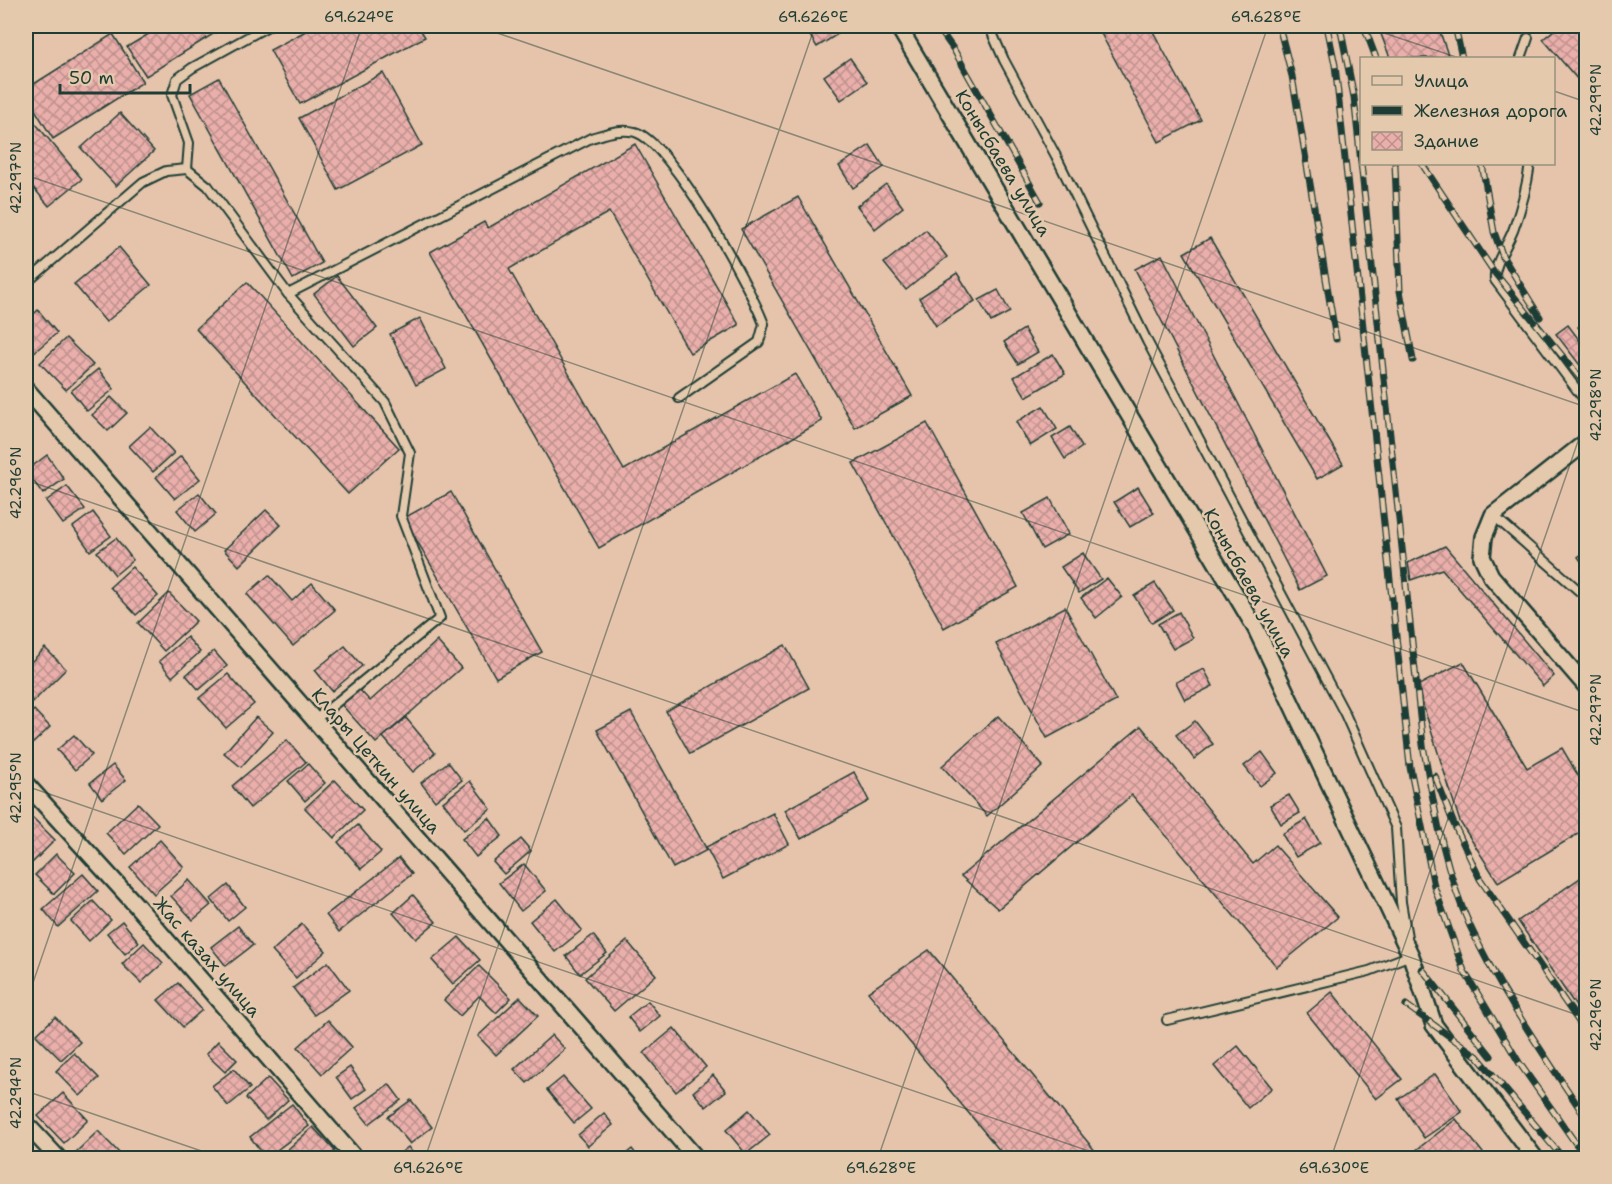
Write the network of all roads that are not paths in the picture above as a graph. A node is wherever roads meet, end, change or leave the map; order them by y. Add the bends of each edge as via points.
1 (268, 26) edge
2 (898, 26) edge
3 (989, 26) edge
4 (1528, 38) dead end
5 (1521, 57) edge
6 (1530, 165) edge
7 (187, 170) junction
8 (26, 283) edge
9 (288, 294) junction
10 (26, 389) edge
11 (679, 398) dead end
12 (1587, 402) edge
13 (1587, 442) edge
14 (1494, 515) junction
15 (1587, 597) edge
16 (1587, 686) edge
17 (315, 720) junction
18 (26, 784) edge
19 (1411, 956) junction
20 (1167, 1020) dead end
21 (26, 1124) edge
22 (58, 1158) edge
23 (355, 1158) edge
24 (696, 1158) edge
25 (1535, 1158) edge

1 - 7 lane via 177,79 172,94 189,143
2 - 19 street, Конысбаева улица via 1256,629
3 - 19 lane via 1147,341 1345,714 1396,828 1401,902
4 - 5 lane
6 - 12 lane via 1526,191 1494,272 1495,280
7 - 8 lane via 166,171 143,182
7 - 9 lane via 208,186
9 - 11 lane via 591,138 615,130 637,132 657,148 700,205 764,324 759,342
9 - 17 lane via 385,402 411,453 401,516 440,618
10 - 17 street, Клары Цеткин улица
13 - 14 street
14 - 15 lane
14 - 16 street via 1484,537 1482,557 1491,576
17 - 24 street, Клары Цеткин улица
18 - 23 street, Жас казах улица
19 - 20 lane via 1369,971
19 - 25 street, Конысбаева улица via 1434,1025
21 - 22 street

